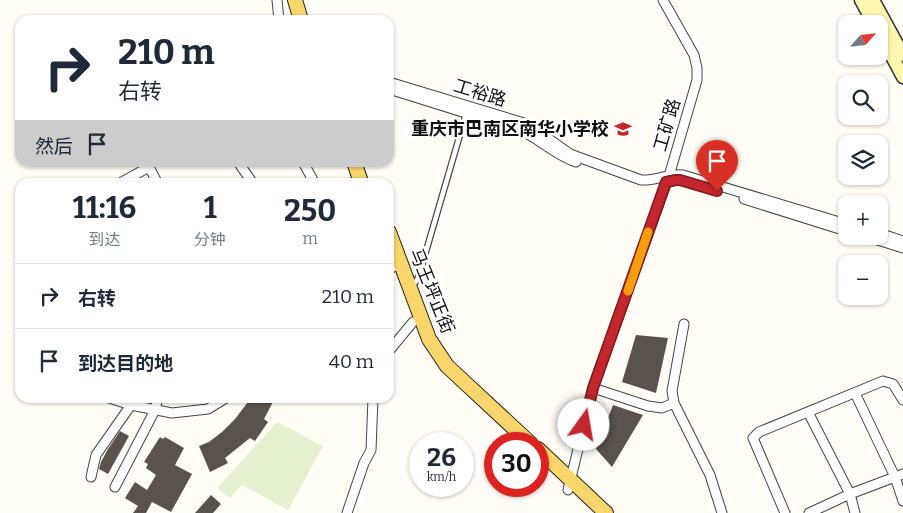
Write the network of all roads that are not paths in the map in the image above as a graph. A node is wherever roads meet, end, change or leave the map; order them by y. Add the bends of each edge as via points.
1 (277, 0) edge
2 (295, 0) edge
3 (305, 0) edge
4 (664, 0) edge
5 (862, 0) edge
6 (873, 0) edge
7 (278, 15) edge
8 (300, 15) edge
9 (309, 15) edge
10 (870, 15) edge
11 (888, 49) edge
12 (903, 55) edge
13 (903, 77) edge
14 (394, 84) edge
15 (394, 92) edge
16 (466, 114) junction
17 (149, 167) edge
18 (242, 167) edge
19 (306, 167) edge
20 (129, 178) edge
21 (249, 178) edge
22 (312, 178) edge
23 (668, 179) junction
24 (838, 222) edge
25 (838, 229) edge
26 (888, 236) edge
27 (903, 241) edge
28 (888, 243) edge
29 (394, 246) edge
30 (903, 248) edge
31 (394, 275) edge
32 (410, 289) junction
33 (413, 322) junction
34 (684, 324) dead end
35 (394, 345) edge
36 (593, 388) junction
37 (855, 393) junction
38 (903, 400) edge
39 (125, 403) edge
40 (157, 403) edge
41 (218, 403) edge
42 (373, 403) edge
43 (674, 403) junction
44 (131, 405) junction
45 (156, 410) junction
46 (808, 412) junction
47 (505, 432) edge
48 (518, 432) edge
49 (549, 462) edge
50 (549, 470) edge
51 (91, 476) dead end
52 (899, 476) edge
53 (569, 485) junction
54 (115, 486) dead end
55 (850, 494) junction
56 (903, 502) edge
57 (347, 513) edge
58 (593, 513) edge
59 (606, 513) edge
60 (722, 513) edge
61 (785, 513) edge
62 (809, 513) edge
63 (855, 513) edge

1 - 7 street
2 - 8 main road
3 - 9 main road
4 - 23 street, 工矿路 via 694,55 697,68 697,80
5 - 10 main road
6 - 12 main road
11 - 13 main road
14 - 23 street, 工裕路 via 524,123 570,154 641,180
15 - 16 street, 工裕路
16 - 23 street, 工裕路 via 524,132 568,159 640,186
16 - 32 lane via 420,272
17 - 20 street
18 - 21 street
19 - 22 street
23 - 24 street via 675,174 683,175
23 - 25 street
23 - 36 street, 工矿路
26 - 27 street
28 - 30 street
29 - 32 main road, 马王坪正街
31 - 33 main road, 马王坪正街
32 - 48 main road, 马王坪正街 via 429,338 447,366
33 - 35 street
33 - 47 main road, 马王坪正街 via 422,344 441,372
34 - 43 street via 672,391
36 - 43 street via 648,406 662,408
36 - 53 street, 工矿路
37 - 38 street via 883,382 893,384
37 - 46 street
37 - 52 street
39 - 44 street
40 - 45 street
41 - 45 street via 208,409 172,413
42 - 57 street via 371,450
43 - 60 street via 710,475
44 - 45 street
44 - 51 street via 96,455
45 - 54 street
46 - 55 street
46 - 61 street via 759,432 753,438
49 - 53 main road
50 - 53 main road
52 - 55 street
52 - 56 street
53 - 58 main road
53 - 59 main road
55 - 62 street
55 - 63 street

